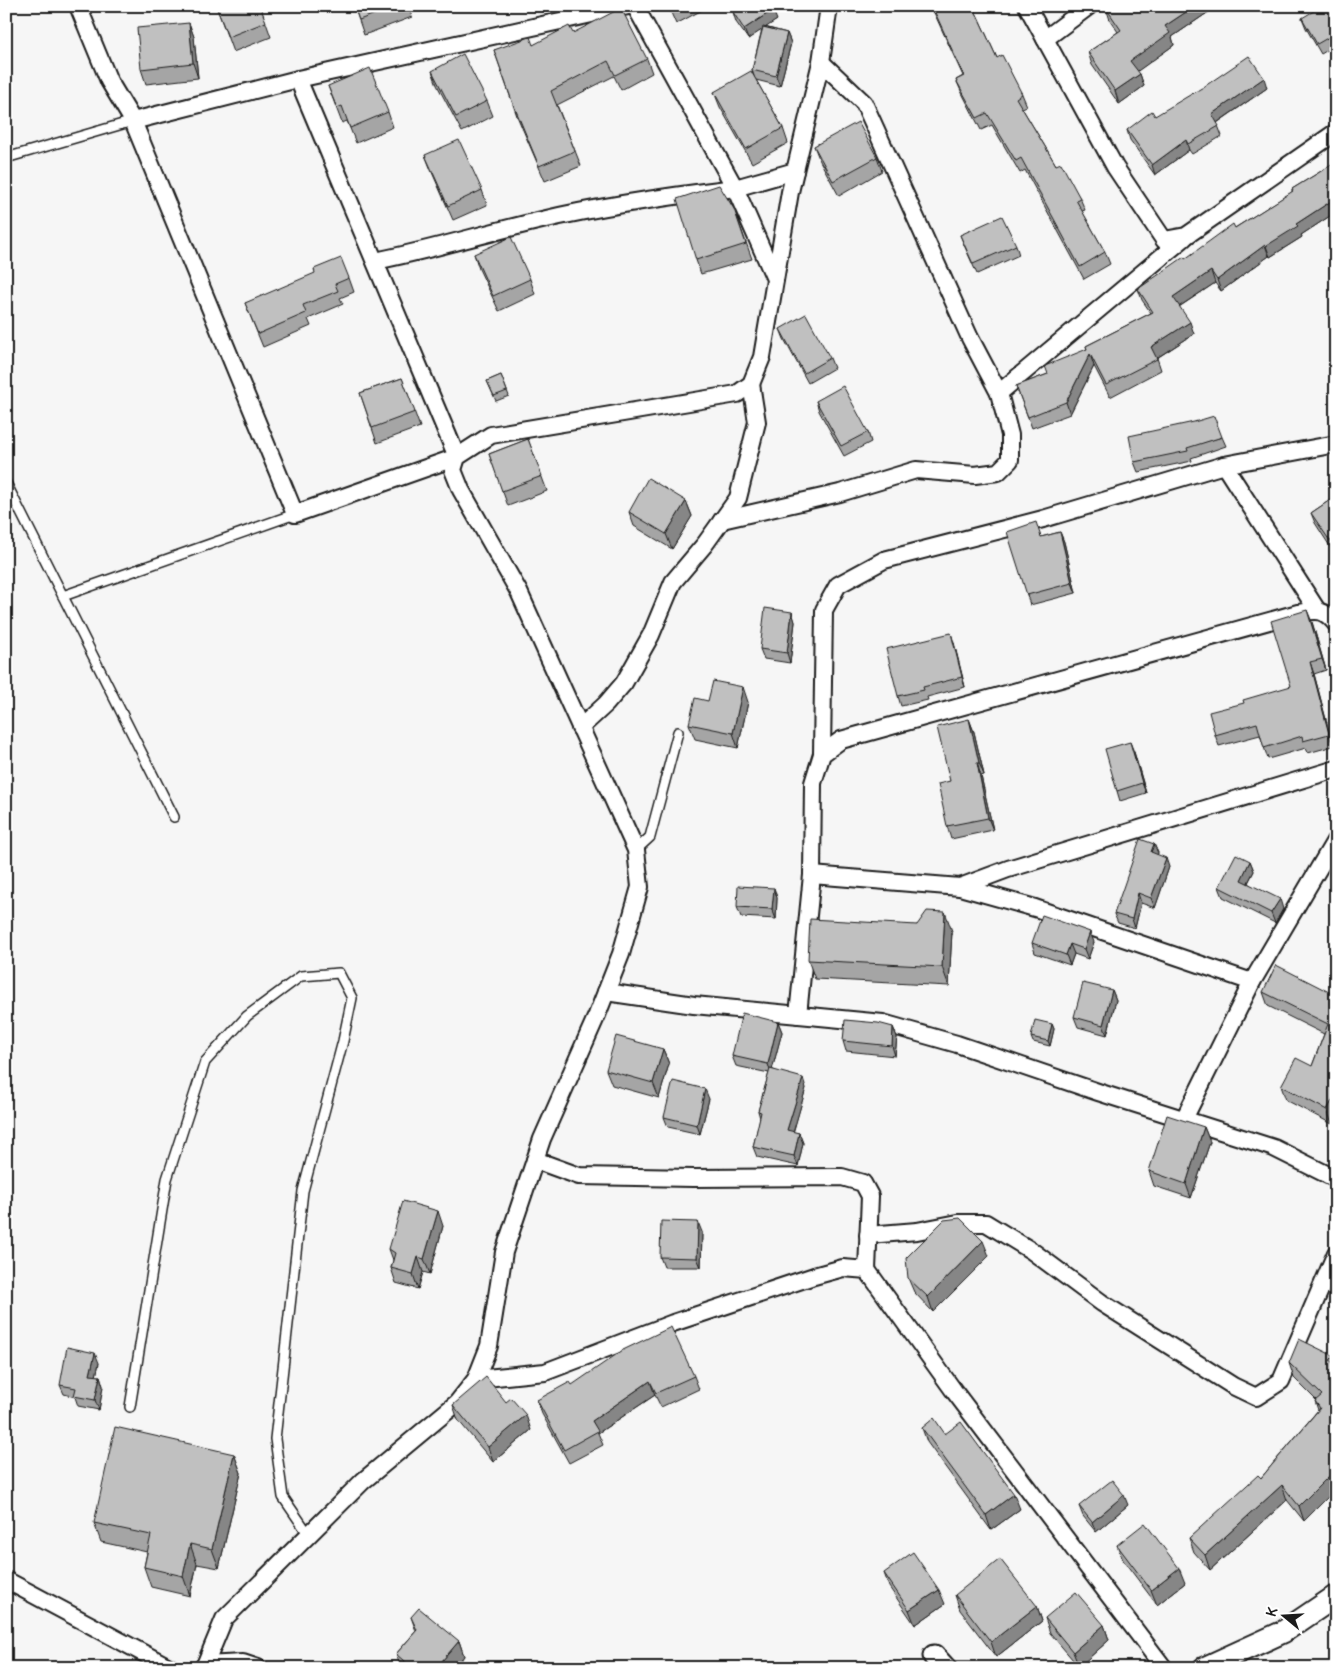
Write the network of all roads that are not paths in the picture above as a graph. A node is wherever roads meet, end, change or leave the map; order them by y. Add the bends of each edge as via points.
1 (78, 6) edge
2 (628, 6) edge
3 (635, 6) edge
4 (829, 6) edge
5 (1027, 6) edge
6 (1089, 6) edge
7 (1045, 39) junction
8 (821, 62) junction
9 (298, 79) junction
10 (133, 121) junction
11 (1336, 132) edge
12 (6, 158) edge
13 (794, 171) junction
14 (735, 188) junction
15 (1186, 236) junction
16 (375, 261) junction
17 (775, 279) junction
18 (751, 384) junction
19 (999, 393) junction
20 (1336, 444) edge
21 (457, 457) junction
22 (1224, 465) junction
23 (6, 483) edge
24 (295, 514) junction
25 (722, 520) junction
26 (63, 596) junction
27 (1317, 610) junction
28 (1336, 624) edge
29 (580, 728) junction
30 (678, 732) dead end
31 (822, 754) junction
32 (1336, 769) edge
33 (174, 817) dead end
34 (1336, 839) edge
35 (636, 850) junction
36 (812, 875) junction
37 (960, 887) junction
38 (1252, 982) junction
39 (606, 992) junction
40 (798, 1015) junction
41 (1184, 1118) junction
42 (535, 1160) junction
43 (1336, 1179) edge
44 (868, 1235) junction
45 (1336, 1253) edge
46 (867, 1270) junction
47 (476, 1380) junction
48 (130, 1407) dead end
49 (309, 1535) junction
50 (6, 1580) edge
51 (1336, 1596) edge
52 (204, 1667) edge
53 (170, 1668) edge
54 (258, 1668) edge
55 (1164, 1668) edge
56 (1204, 1668) edge

1 - 10 street via 110,81
2 - 9 street
3 - 14 street
4 - 8 street
5 - 7 street
6 - 7 street
7 - 15 street via 1115,167 1164,240
8 - 13 street
8 - 19 street via 864,104 970,338
9 - 10 street
9 - 16 street
10 - 12 lane
10 - 24 street
11 - 15 street
13 - 14 street
13 - 17 street
14 - 16 street via 664,196 543,220
14 - 17 street
15 - 19 street
16 - 21 street
17 - 18 street via 762,357
18 - 21 street via 737,394 491,435
18 - 25 street via 756,422 738,498
19 - 25 street via 1010,435 1010,460 998,472 975,475 916,470 840,493
20 - 22 street
21 - 24 street
21 - 29 street via 453,470 461,490 519,592
22 - 27 street
22 - 31 street via 1043,519 884,560 838,585 824,610
23 - 26 lane
24 - 26 lane
25 - 29 street via 672,582 651,635 624,683
26 - 33 lane
27 - 28 street
27 - 31 street via 841,740
29 - 35 street
30 - 35 lane via 650,837
31 - 36 street via 813,783
32 - 37 street via 1008,869
34 - 38 street
35 - 39 street via 640,886 621,954
36 - 37 street
36 - 40 street
37 - 38 street via 1035,908
38 - 41 street
39 - 40 street
39 - 42 street
40 - 41 street via 883,1023
41 - 43 street via 1274,1148
42 - 44 street via 579,1176 842,1177 863,1183 870,1196
42 - 47 street via 504,1252 489,1346
44 - 45 street via 917,1231 958,1223 986,1223 1032,1251 1102,1303 1233,1386 1256,1397 1281,1381
44 - 46 street
46 - 47 street via 843,1268 814,1276 673,1323 545,1372
46 - 55 street via 954,1391
47 - 49 street via 457,1403 363,1481
48 - 49 lane via 167,1179 205,1062 247,1016 301,976 339,973 352,998 303,1191 275,1439 283,1497
49 - 52 street via 224,1619
50 - 53 street
51 - 56 street via 1283,1632
52 - 54 street via 243,1663

